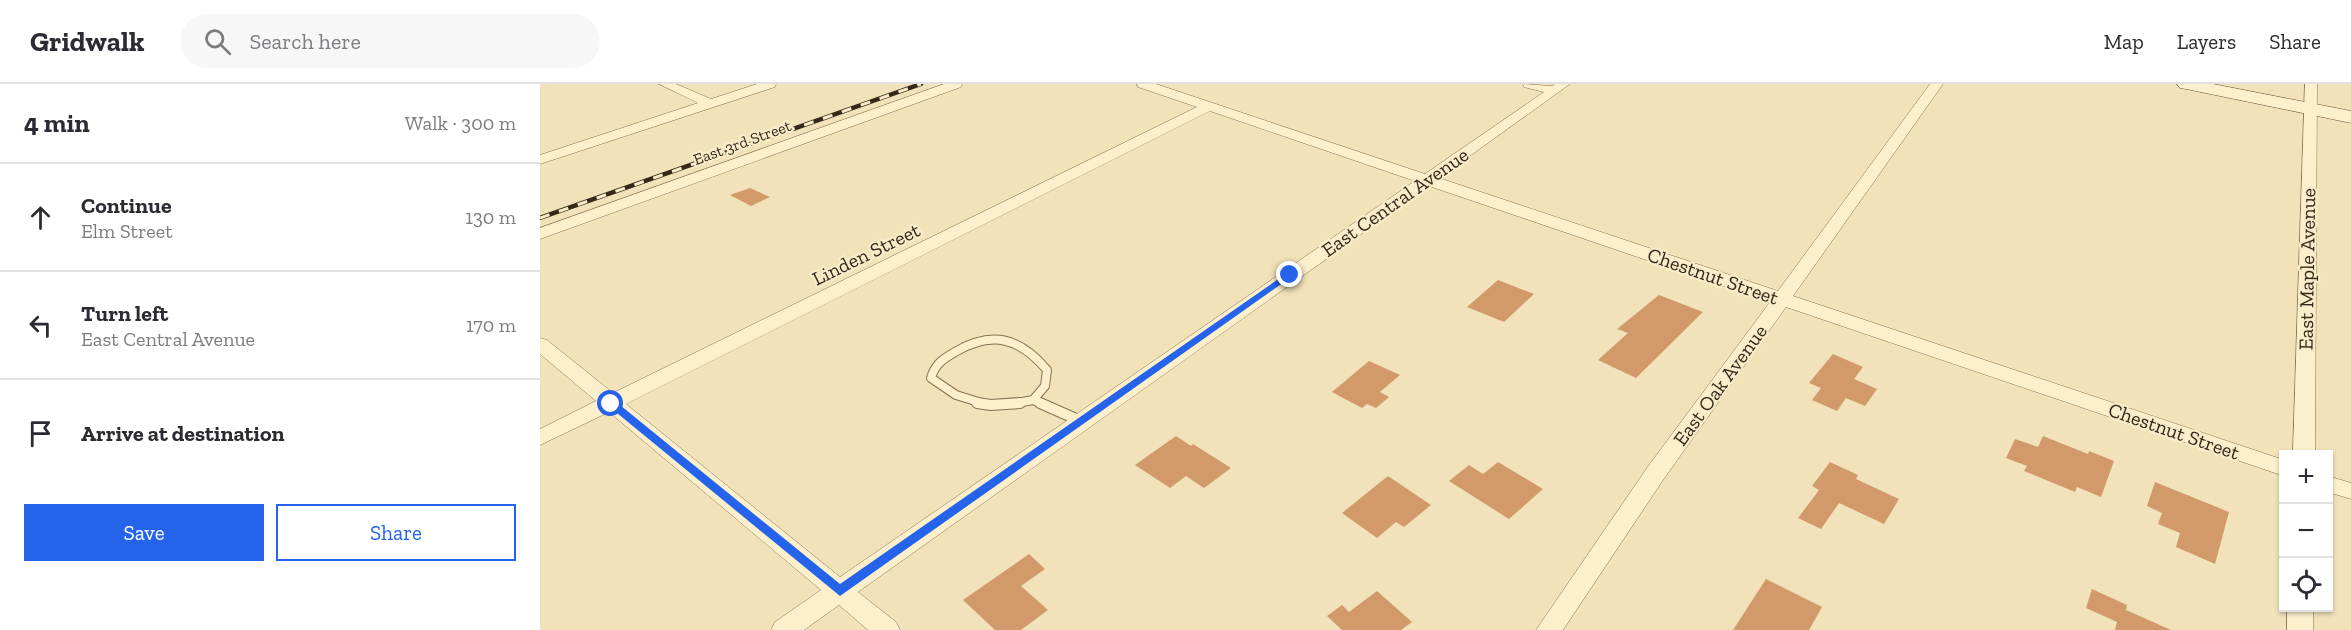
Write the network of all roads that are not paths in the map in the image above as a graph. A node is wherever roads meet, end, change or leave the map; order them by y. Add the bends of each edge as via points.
1 (665, 84) edge
2 (770, 84) edge
3 (956, 84) edge
4 (1143, 84) edge
5 (1529, 84) edge
6 (1937, 84) edge
7 (2186, 84) edge
8 (2311, 84) edge
9 (1559, 87) edge
10 (709, 103) junction
11 (1209, 106) junction
12 (2310, 109) junction
13 (2351, 117) edge
14 (540, 160) edge
15 (1426, 180) junction
16 (540, 234) edge
17 (1781, 299) junction
18 (540, 344) edge
19 (1033, 400) junction
20 (611, 404) junction
21 (1083, 422) junction
22 (540, 438) edge
23 (2304, 450) edge
24 (2279, 467) edge
25 (2333, 486) edge
26 (2351, 491) edge
27 (840, 591) junction
28 (2300, 612) edge
29 (784, 630) edge
30 (887, 630) edge
31 (1549, 630) edge
32 (2300, 630) edge

1 - 10 street
2 - 10 street
3 - 16 street, East 3rd Street
4 - 11 street, Chestnut Street
5 - 9 street
6 - 17 street, East Oak Avenue
7 - 12 main road
8 - 12 street, East Maple Avenue
9 - 15 street, East Central Avenue
10 - 14 street
11 - 15 street, Chestnut Street
11 - 20 street, Linden Street
12 - 13 main road
12 - 23 street, East Maple Avenue
15 - 17 street, Chestnut Street
15 - 21 street, East Central Avenue
17 - 24 street, Chestnut Street
17 - 31 street, East Oak Avenue
18 - 20 street
19 - 19 lane via 1045,386 1047,370 1036,354 1013,343 996,338 975,341 951,352 934,366 931,378 971,402 1007,407
19 - 21 lane
20 - 22 street, Linden Street
20 - 27 street
21 - 27 street, East Central Avenue
25 - 26 street
27 - 29 street, East Central Avenue
27 - 30 street
28 - 32 street

